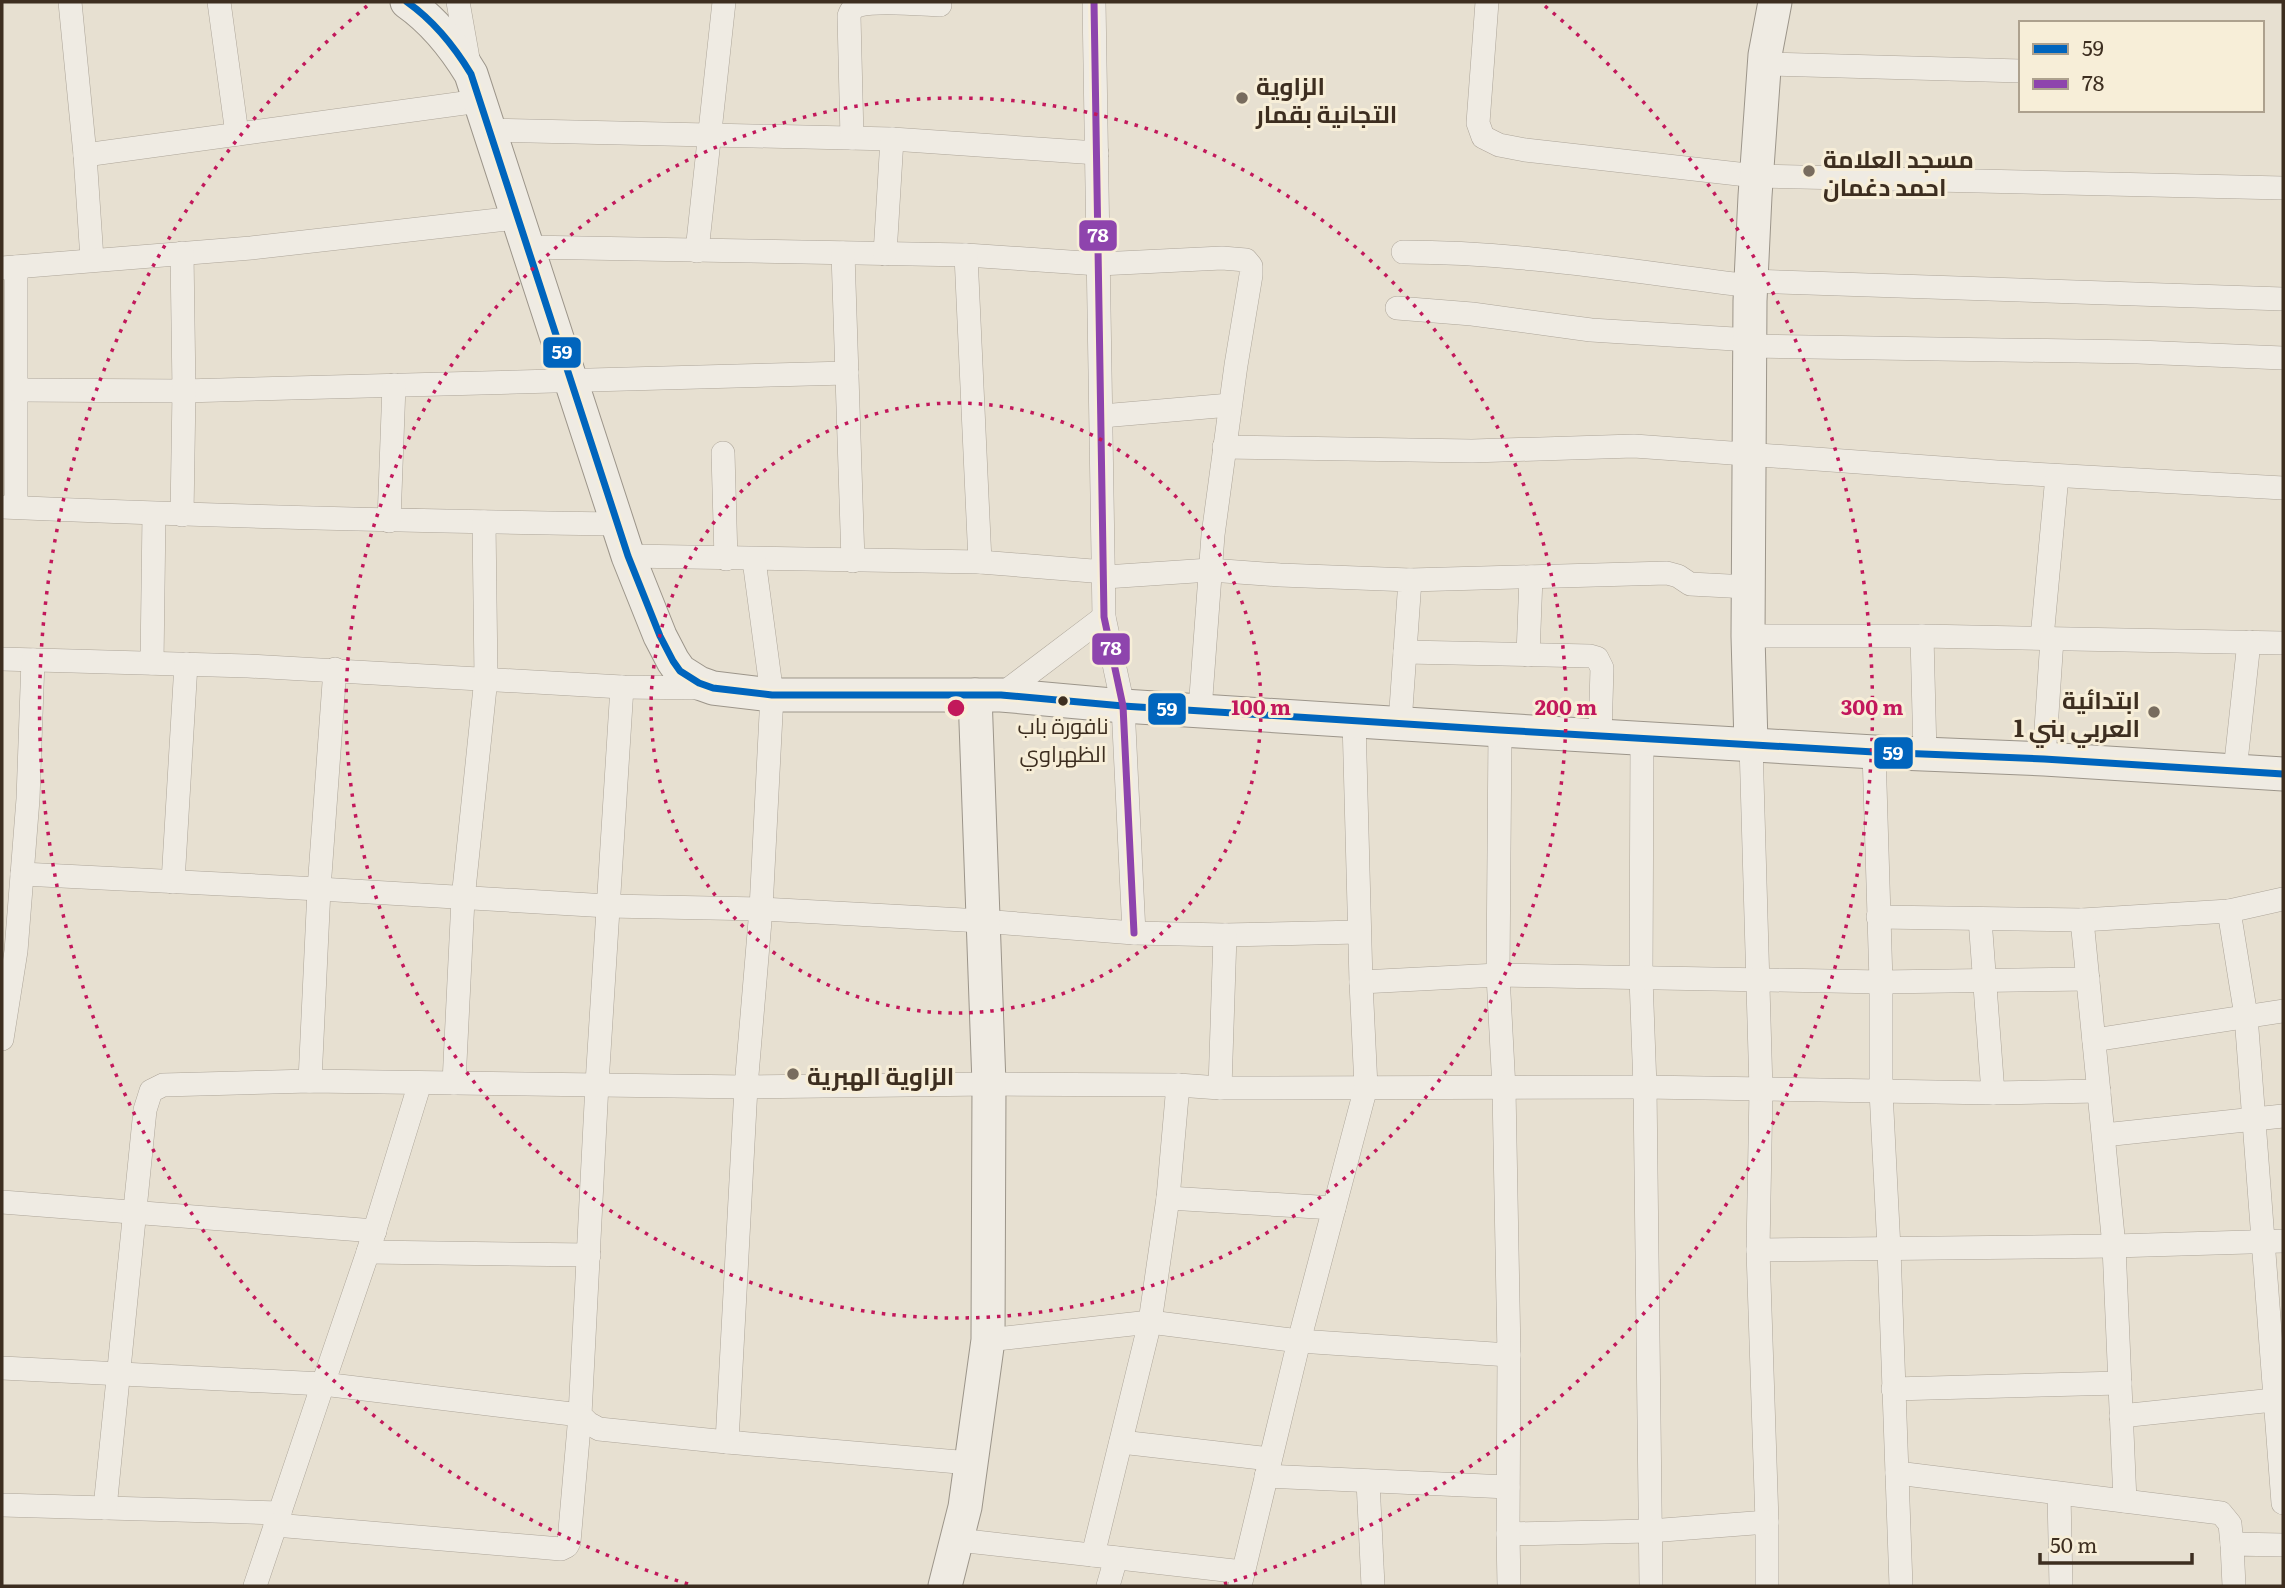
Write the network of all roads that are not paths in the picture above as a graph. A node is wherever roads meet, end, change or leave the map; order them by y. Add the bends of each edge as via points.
1 (70, 2) edge
2 (219, 2) edge
3 (407, 2) edge
4 (458, 2) edge
5 (724, 2) edge
6 (1094, 2) edge
7 (1487, 2) edge
8 (1775, 2) edge
9 (940, 5) dead end
10 (1765, 64) junction
11 (2019, 71) edge
12 (480, 101) junction
13 (237, 134) junction
14 (709, 135) junction
15 (852, 138) junction
16 (892, 139) junction
17 (1097, 153) junction
18 (85, 155) junction
19 (1756, 176) junction
20 (2283, 188) edge
21 (521, 233) junction
22 (697, 251) junction
23 (1403, 252) dead end
24 (182, 253) junction
25 (843, 253) junction
26 (885, 254) junction
27 (966, 255) junction
28 (92, 259) junction
29 (1099, 264) junction
30 (9, 268) edge
31 (1751, 283) junction
32 (2283, 299) edge
33 (1397, 308) dead end
34 (1750, 343) junction
35 (2283, 358) edge
36 (847, 373) junction
37 (570, 380) junction
38 (394, 385) junction
39 (17, 390) junction
40 (184, 391) junction
41 (1230, 405) junction
42 (1102, 416) junction
43 (1224, 447) junction
44 (723, 453) dead end
45 (1749, 455) junction
46 (2057, 476) junction
47 (2283, 488) edge
48 (9, 507) edge
49 (154, 514) junction
50 (182, 515) junction
51 (389, 521) junction
52 (484, 522) junction
53 (617, 524) junction
54 (628, 556) junction
55 (726, 559) junction
56 (754, 560) junction
57 (853, 561) junction
58 (980, 562) junction
59 (1210, 570) junction
60 (1105, 575) junction
61 (1531, 577) junction
62 (1410, 580) junction
63 (1748, 587) junction
64 (1104, 617) junction
65 (1748, 636) junction
66 (1922, 636) junction
67 (2047, 638) junction
68 (2249, 642) junction
69 (2283, 643) edge
70 (1405, 652) junction
71 (1528, 655) junction
72 (2, 659) edge
73 (33, 660) junction
74 (152, 663) junction
75 (186, 664) junction
76 (335, 669) junction
77 (485, 678) junction
78 (622, 687) junction
79 (713, 688) junction
80 (772, 695) junction
81 (988, 695) junction
82 (1122, 706) junction
83 (1200, 710) junction
84 (1354, 720) junction
85 (1400, 723) junction
86 (1500, 730) junction
87 (1600, 736) junction
88 (1642, 739) junction
89 (1751, 744) junction
90 (1874, 752) junction
91 (1925, 754) junction
92 (2044, 759) junction
93 (2235, 771) junction
94 (2283, 774) edge
95 (22, 874) junction
96 (173, 882) junction
97 (319, 889) junction
98 (463, 899) junction
99 (2283, 899) edge
100 (608, 906) junction
101 (761, 909) junction
102 (2230, 911) junction
103 (1878, 917) junction
104 (1980, 919) junction
105 (982, 920) junction
106 (2082, 920) junction
107 (1359, 932) junction
108 (1134, 933) junction
109 (1225, 934) junction
110 (1498, 975) junction
111 (1642, 978) junction
112 (2088, 979) junction
113 (1758, 980) junction
114 (1984, 980) junction
115 (1361, 982) junction
116 (1881, 982) junction
117 (2283, 1011) edge
118 (2246, 1016) junction
119 (2, 1039) edge
120 (2094, 1040) junction
121 (310, 1081) junction
122 (420, 1083) junction
123 (454, 1083) junction
124 (597, 1084) junction
125 (989, 1084) junction
126 (1178, 1085) junction
127 (746, 1087) junction
128 (1366, 1087) junction
129 (1645, 1087) junction
130 (1220, 1088) junction
131 (1504, 1088) junction
132 (1760, 1090) junction
133 (1881, 1091) junction
134 (2099, 1091) junction
135 (1993, 1093) junction
136 (2283, 1116) edge
137 (2255, 1119) junction
138 (2104, 1135) junction
139 (1168, 1198) junction
140 (2, 1202) edge
141 (1334, 1208) junction
142 (136, 1212) junction
143 (2273, 1241) edge
144 (372, 1242) junction
145 (2114, 1246) junction
146 (1889, 1249) junction
147 (1758, 1250) junction
148 (589, 1255) junction
149 (1150, 1322) junction
150 (988, 1340) junction
151 (1298, 1341) junction
152 (1509, 1355) junction
153 (2, 1368) edge
154 (117, 1372) junction
155 (2120, 1383) junction
156 (323, 1384) junction
157 (1893, 1389) junction
158 (2279, 1400) edge
159 (580, 1415) junction
160 (2121, 1416) junction
161 (727, 1442) junction
162 (1121, 1442) junction
163 (970, 1463) junction
164 (1268, 1467) junction
165 (1897, 1474) junction
166 (1368, 1481) junction
167 (1508, 1487) junction
168 (2059, 1494) junction
169 (2125, 1502) junction
170 (2283, 1503) edge
171 (2, 1505) edge
172 (104, 1508) junction
173 (278, 1519) junction
174 (1767, 1521) junction
175 (1650, 1531) junction
176 (1508, 1534) junction
177 (958, 1540) junction
178 (2232, 1544) junction
179 (2283, 1545) edge
180 (1105, 1557) junction
181 (1242, 1579) edge
182 (255, 1586) edge
183 (945, 1586) edge
184 (1108, 1586) edge
185 (1373, 1586) edge
186 (1509, 1586) edge
187 (1651, 1586) edge
188 (1767, 1586) edge
189 (1901, 1586) edge
190 (2061, 1586) edge
191 (2234, 1586) edge

1 - 18 street
2 - 13 street
3 - 12 main road via 455,48
4 - 12 street
5 - 14 street
6 - 17 street
7 - 19 street via 1478,123 1483,137 1525,150
8 - 10 main road
9 - 15 street via 869,3 851,11
10 - 11 street
10 - 19 main road
12 - 13 street
12 - 14 street
12 - 21 main road
13 - 18 street
14 - 15 street
14 - 22 street
15 - 16 street
16 - 17 street
16 - 26 street
17 - 29 street
18 - 28 street
19 - 20 street
19 - 31 main road
21 - 22 street
21 - 24 street
21 - 37 main road
22 - 25 street
23 - 31 street via 1483,254
24 - 28 street
24 - 40 street
25 - 26 street
25 - 36 street
26 - 27 street
27 - 29 street
27 - 58 street
28 - 30 street
29 - 41 street via 1222,258 1250,263
29 - 42 street
30 - 39 street
31 - 32 street
31 - 34 main road
33 - 34 street
34 - 35 street
34 - 45 main road
36 - 37 street
36 - 57 street
37 - 38 street
37 - 53 main road
38 - 40 street
38 - 51 street
39 - 40 street
39 - 48 street
40 - 50 street
41 - 42 street
41 - 43 street
42 - 60 street
43 - 45 street via 1472,451 1634,446
43 - 59 street
44 - 55 street
45 - 46 street
45 - 63 main road
46 - 47 street
46 - 67 street
48 - 49 street
49 - 50 street
49 - 74 street
50 - 51 street
51 - 52 street
52 - 53 street
52 - 77 street
53 - 54 main road
54 - 55 street
54 - 79 main road via 673,661 691,679
55 - 56 street
56 - 57 street
56 - 80 street
57 - 58 street
58 - 60 street
59 - 60 street
59 - 62 street
59 - 83 street
60 - 64 street
61 - 62 street
61 - 63 street via 1667,573 1689,584
61 - 71 street
62 - 70 street
63 - 65 main road
64 - 81 street
64 - 82 street
65 - 66 street
65 - 89 main road
66 - 67 street
66 - 91 street
67 - 68 street
67 - 92 street
68 - 69 street
68 - 93 street
70 - 71 street
70 - 85 street
71 - 87 street via 1590,656 1600,661
72 - 73 street
73 - 74 street
73 - 95 street
74 - 75 street
75 - 76 street
75 - 96 street
76 - 77 street
76 - 97 street
77 - 78 street
77 - 98 street
78 - 79 street
78 - 100 street
79 - 80 main road
80 - 81 main road
80 - 101 street
81 - 82 main road
81 - 105 main road
82 - 83 main road
82 - 108 street
83 - 84 main road
84 - 85 main road
84 - 107 street
85 - 86 main road
86 - 87 main road
86 - 110 street
87 - 88 main road
88 - 89 main road
88 - 111 street
89 - 90 main road
89 - 113 street
90 - 91 main road
90 - 103 street
91 - 92 main road
92 - 93 main road
93 - 94 main road
95 - 96 street
95 - 119 street
96 - 97 street
97 - 98 street
97 - 121 street
98 - 100 street
98 - 123 street
99 - 102 street
100 - 101 street
100 - 124 street
101 - 105 street
101 - 127 street
102 - 106 street
102 - 118 street
103 - 104 street
103 - 116 street
104 - 106 street
104 - 114 street
105 - 108 street
105 - 125 main road
106 - 112 street
107 - 109 street
107 - 115 street
108 - 109 street
109 - 130 street
110 - 111 street
110 - 115 street
110 - 131 street
111 - 113 street
111 - 129 street
112 - 114 street
112 - 120 street
113 - 116 street
113 - 132 street
114 - 116 street
114 - 135 street
115 - 128 street
116 - 133 street
117 - 118 street
118 - 120 street
118 - 137 street
120 - 134 street
121 - 122 street
121 - 142 street via 157,1087 145,1110
122 - 123 street
122 - 144 street
123 - 124 street
124 - 127 street
124 - 148 street
125 - 126 street
125 - 127 street
125 - 150 main road
126 - 130 street
126 - 139 street
127 - 161 street
128 - 130 street
128 - 131 street
128 - 141 street
129 - 131 street
129 - 132 street
129 - 175 street
131 - 152 street
132 - 133 street
132 - 147 street
133 - 135 street
133 - 146 street
134 - 135 street
134 - 138 street
136 - 137 street
137 - 138 street
137 - 143 street
138 - 145 street
139 - 141 street
139 - 149 street
140 - 142 street
141 - 151 street
142 - 144 street
142 - 154 street
143 - 145 street
143 - 158 street
144 - 148 street
144 - 156 street
145 - 146 street
145 - 155 street
146 - 147 street
146 - 157 street
147 - 174 street
148 - 159 street
149 - 150 street
149 - 151 street
149 - 162 street
150 - 163 main road
151 - 152 street
151 - 164 street
152 - 167 street
153 - 154 street
154 - 156 street
154 - 172 street
155 - 157 street
155 - 160 street
156 - 159 street
156 - 173 street
157 - 165 street
158 - 160 street
158 - 170 street
159 - 161 street via 599,1429
159 - 173 street via 569,1542 561,1549
160 - 169 street
161 - 163 street
162 - 164 street
162 - 180 street
163 - 177 main road
164 - 166 street
164 - 181 street
165 - 168 street
165 - 189 street
166 - 167 street
166 - 185 street
167 - 176 street
168 - 169 street
168 - 190 street
169 - 178 street via 2221,1513 2230,1524
171 - 172 street
172 - 173 street
173 - 182 street
174 - 175 street
174 - 188 street
175 - 176 street
175 - 187 street
176 - 186 street
177 - 180 street
177 - 183 main road
178 - 179 street
178 - 191 street
180 - 181 street
180 - 184 street

